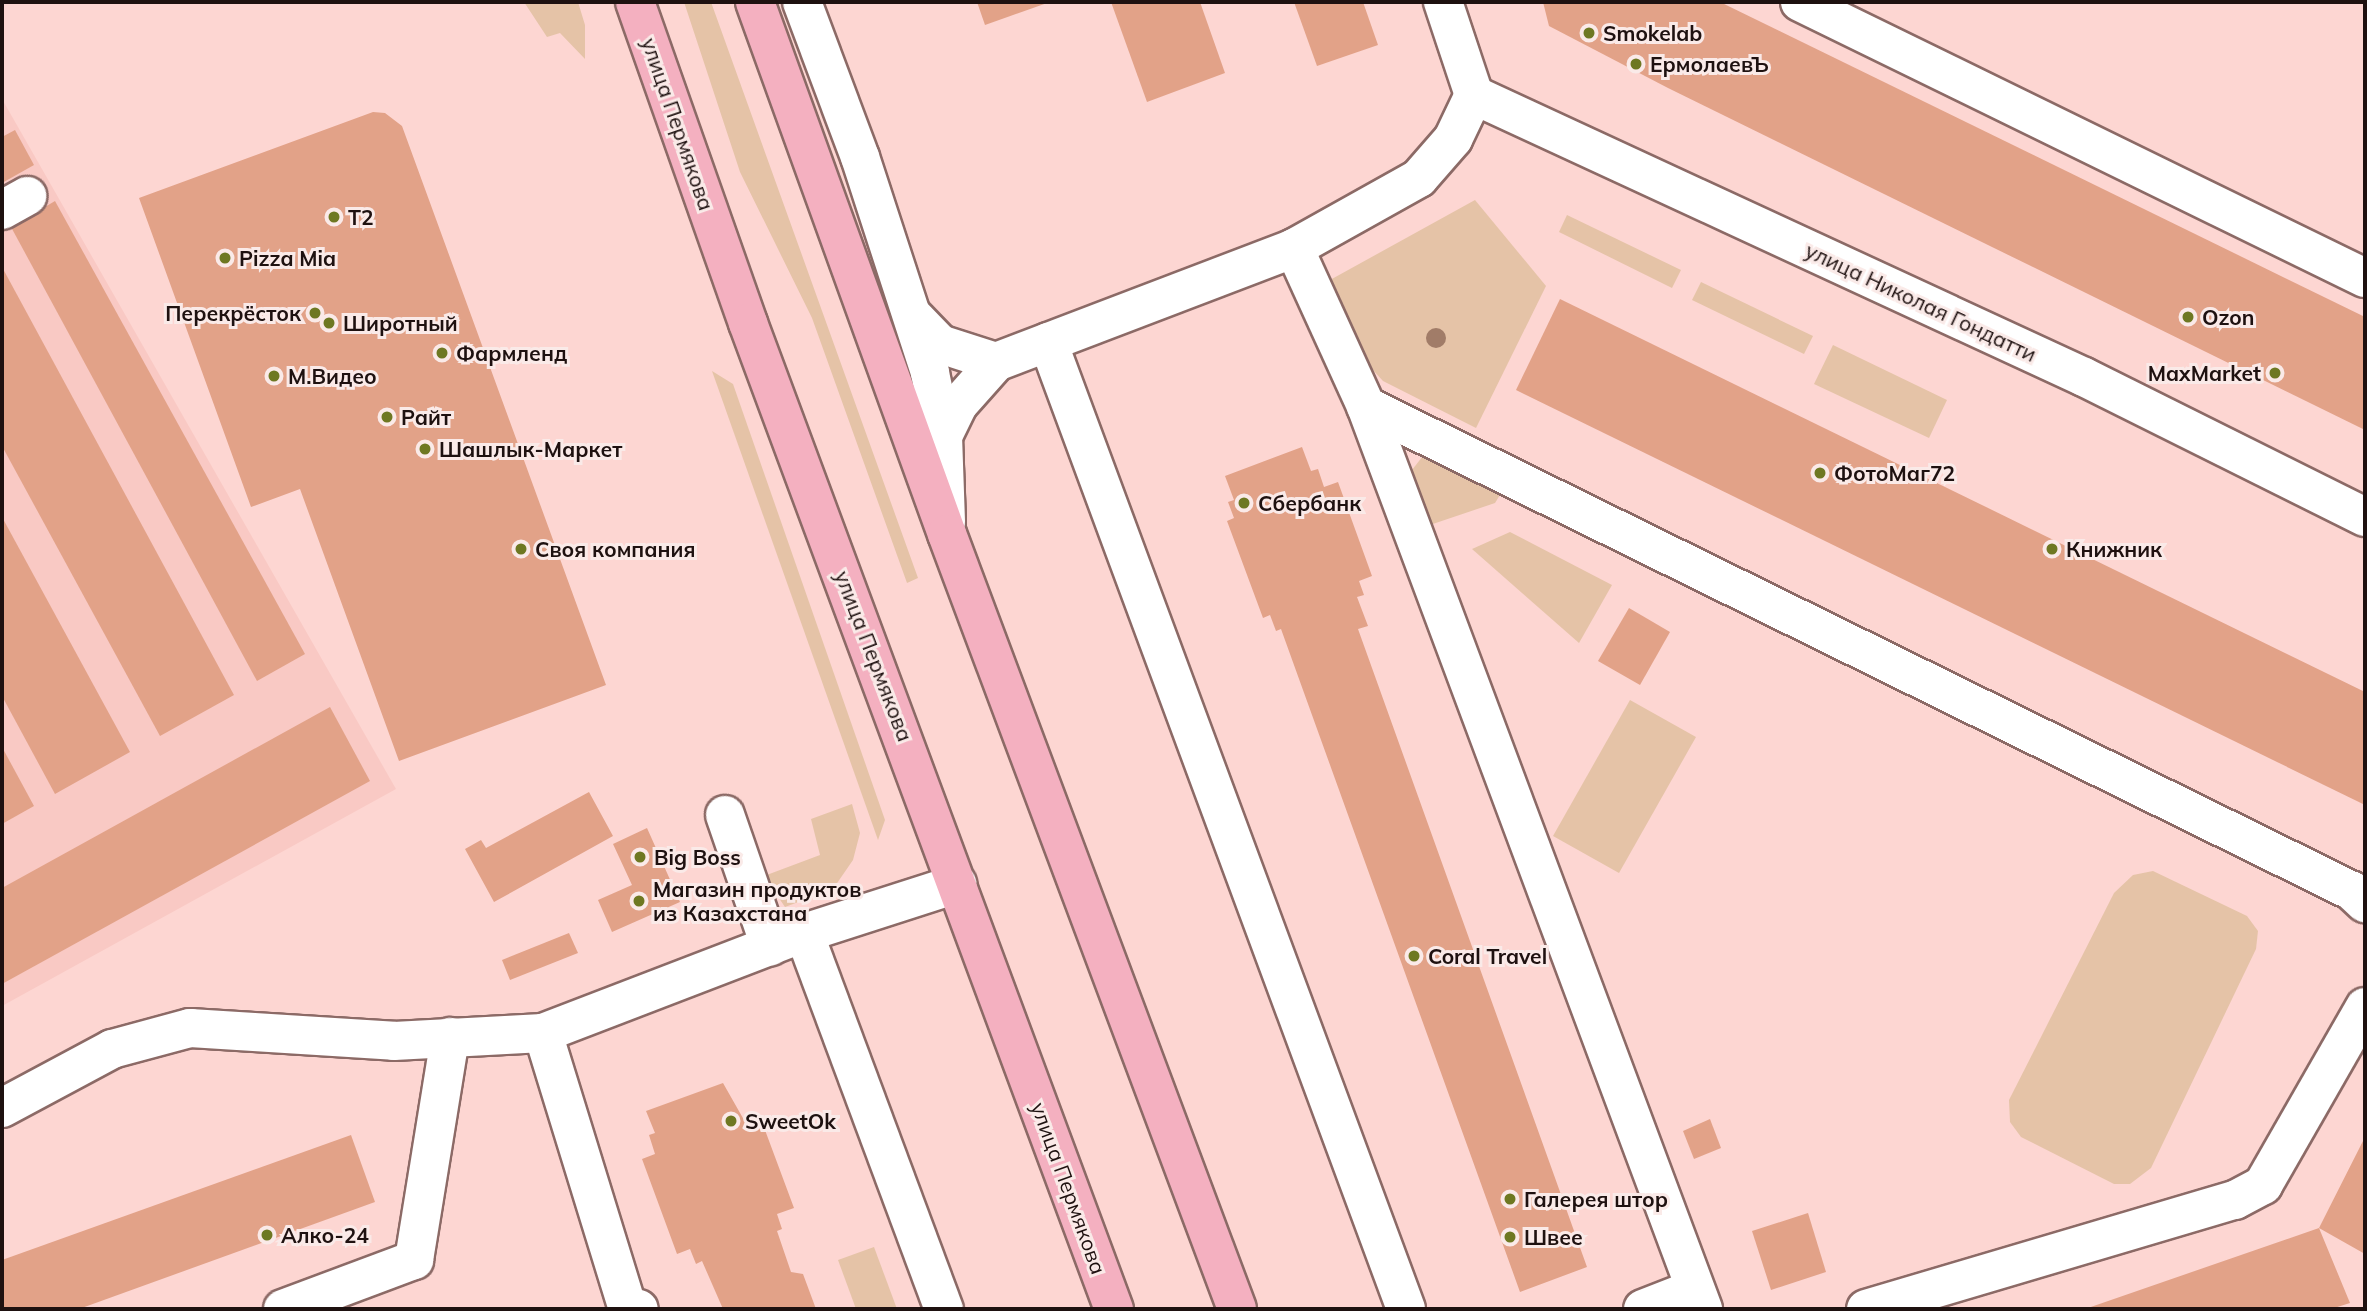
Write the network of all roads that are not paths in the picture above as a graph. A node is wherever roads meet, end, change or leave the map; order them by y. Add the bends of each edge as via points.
1 (635, 2) edge
2 (755, 2) edge
3 (802, 2) edge
4 (1443, 2) edge
5 (1800, 2) edge
6 (1474, 95) junction
7 (1294, 248) junction
8 (2365, 278) edge
9 (912, 315) junction
10 (1048, 342) junction
11 (996, 362) junction
12 (1366, 406) junction
13 (943, 436) junction
14 (2365, 517) edge
15 (947, 534) junction
16 (726, 815) dead end
17 (957, 884) junction
18 (2365, 903) edge
19 (787, 939) junction
20 (2365, 1007) edge
21 (543, 1033) junction
22 (450, 1037) junction
23 (2, 1108) edge
24 (1698, 1299) edge
25 (628, 1308) edge
26 (283, 1309) edge
27 (944, 1309) edge
28 (1114, 1309) edge
29 (1237, 1309) edge
30 (1406, 1309) edge
31 (1643, 1309) edge
32 (1866, 1309) edge

1 - 17 main road, улица Пермякова
2 - 15 main road
3 - 9 street
4 - 6 street
5 - 8 street
6 - 7 street via 1453,139 1419,178
6 - 14 street, улица Николая Гондатти via 2084,377
7 - 10 street
7 - 12 street
9 - 11 street via 940,344
9 - 13 street
10 - 11 street
10 - 30 street
11 - 13 street via 958,405
12 - 18 street via 2340,884
12 - 24 street
13 - 15 street
15 - 29 main road
16 - 19 street
17 - 19 street
17 - 28 main road, улица Пермякова
19 - 21 street
19 - 27 street
20 - 32 street via 2263,1185 2235,1200
21 - 22 street
21 - 25 street
22 - 23 street via 394,1041 190,1028 112,1049
22 - 26 street via 414,1260
24 - 31 street

